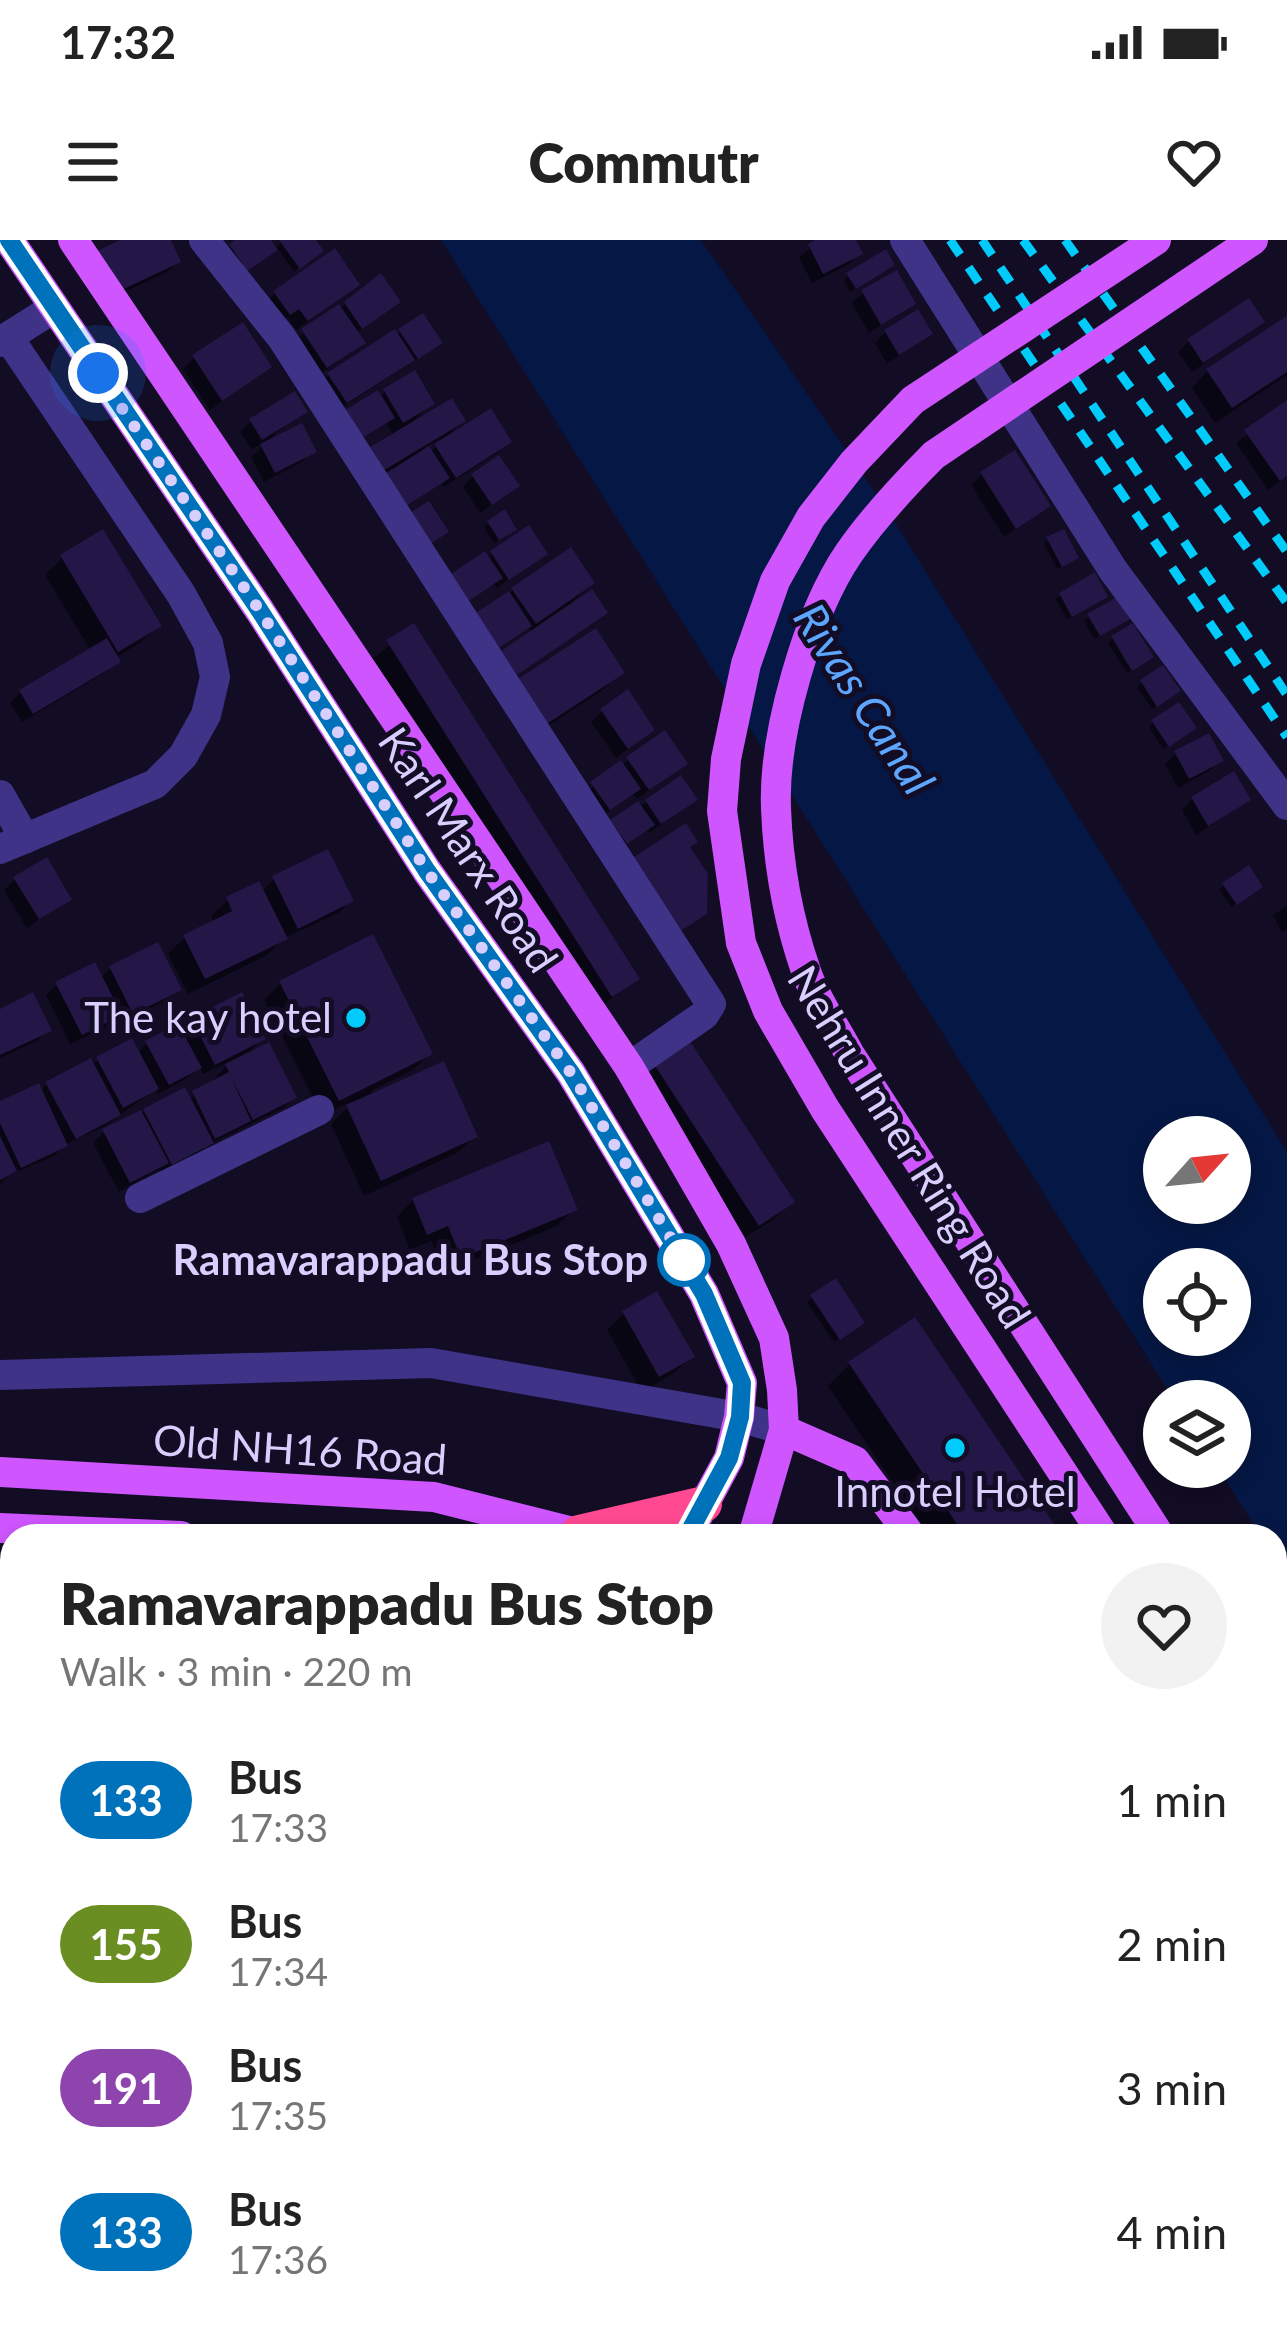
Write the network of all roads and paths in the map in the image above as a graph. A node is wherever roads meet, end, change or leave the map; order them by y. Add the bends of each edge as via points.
1 (9, 240) edge
2 (73, 240) edge
3 (204, 240) edge
4 (904, 240) edge
5 (1156, 240) edge
6 (1253, 240) edge
7 (54, 308) junction
8 (4, 340) edge
9 (303, 584) junction
10 (260, 611) junction
11 (0, 795) edge
12 (1287, 805) edge
13 (12, 844) edge
14 (629, 1067) junction
15 (319, 1110) dead end
16 (140, 1198) dead end
17 (0, 1375) edge
18 (740, 1417) junction
19 (784, 1430) junction
20 (0, 1472) edge
21 (696, 1520) edge
22 (543, 1524) edge
23 (664, 1524) edge
24 (757, 1524) edge
25 (902, 1524) edge
26 (1096, 1524) edge
27 (1152, 1524) edge

1 - 7 main road, Karl Marx Road
2 - 9 main road, Karl Marx Road
3 - 14 street via 282,338 711,1004
4 - 12 street via 1113,569
5 - 26 main road, Nehru Inner Ring Road, bridge via 913,400 811,517 775,581 746,664 722,811 741,944 768,1011
6 - 27 main road, bridge via 934,455 896,494 847,556 814,619 787,709 775,803 784,889 806,974
7 - 8 street
7 - 10 main road, Karl Marx Road
8 - 13 street via 181,594 208,643 215,677 206,715 155,784
9 - 10 main road
9 - 14 main road, Karl Marx Road
10 - 18 main road, Karl Marx Road via 427,871 571,1073 693,1276 742,1383
11 - 13 street
14 - 19 main road, Karl Marx Road via 731,1244 774,1338
15 - 16 street
17 - 18 street via 431,1363
18 - 19 street
18 - 21 main road, Karl Marx Road
19 - 24 main road, Karl Marx Road
19 - 25 main road via 855,1461
20 - 22 main road, Old NH16 Road via 434,1497
21 - 23 highway

